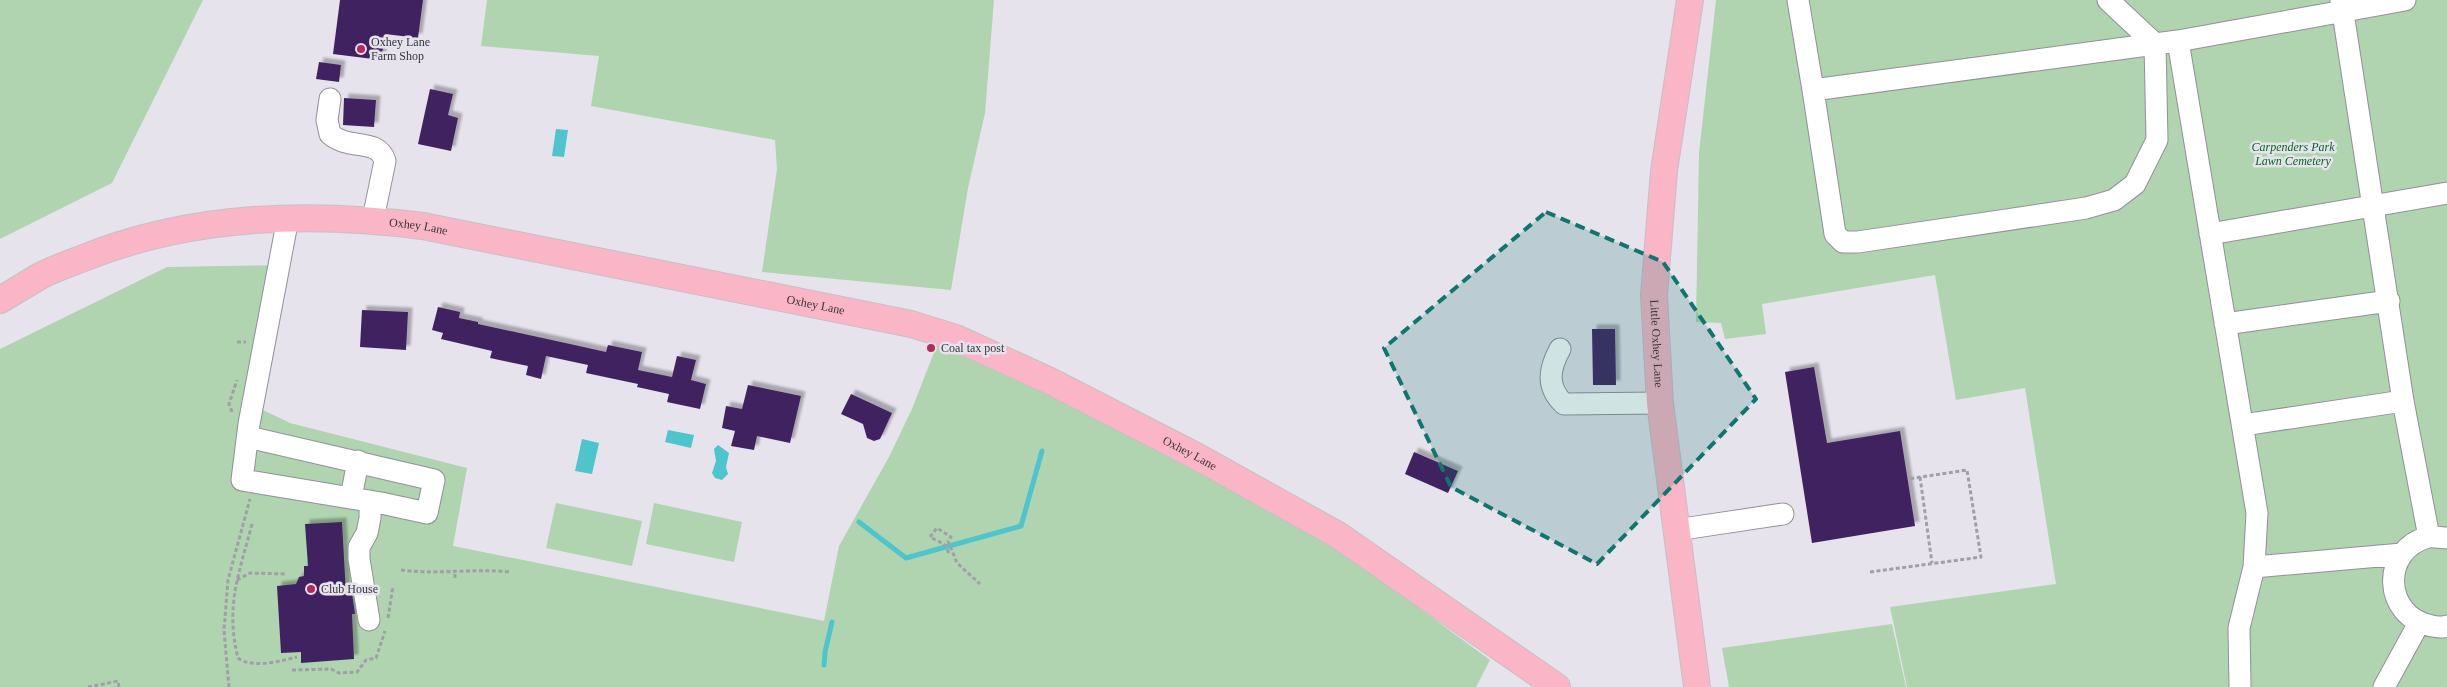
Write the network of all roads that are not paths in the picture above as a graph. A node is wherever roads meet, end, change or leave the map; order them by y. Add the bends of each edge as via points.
1 (1690, 0) edge
2 (1798, 0) edge
3 (2108, 0) edge
4 (2405, 0) edge
5 (2342, 5) edge
6 (2178, 41) junction
7 (2155, 44) junction
8 (1813, 90) junction
9 (330, 99) dead end
10 (2447, 193) edge
11 (2372, 207) junction
12 (288, 218) junction
13 (373, 219) junction
14 (2210, 234) junction
15 (0, 300) edge
16 (2389, 301) junction
17 (2226, 324) junction
18 (1560, 349) dead end
19 (2403, 401) junction
20 (1660, 403) junction
21 (2242, 425) junction
22 (248, 437) junction
23 (358, 462) junction
24 (361, 499) junction
25 (1783, 514) dead end
26 (1676, 530) junction
27 (2438, 537) edge
28 (2402, 554) junction
29 (2254, 566) junction
30 (369, 620) dead end
31 (2419, 624) junction
32 (2447, 626) edge
33 (1559, 686) edge
34 (1697, 687) edge
35 (2240, 687) edge
36 (2384, 687) edge

1 - 20 main road, Little Oxhey Lane via 1656,244 1654,295
2 - 8 lane
3 - 7 lane
4 - 5 lane
5 - 6 lane
5 - 11 lane
6 - 7 lane
6 - 14 lane
7 - 8 lane
7 - 8 lane via 2157,140 2135,184 2114,200 2086,208 1858,242 1843,242 1834,234
9 - 13 lane via 327,120 330,134 342,143 375,147 383,153 385,161
10 - 11 lane via 2404,198
11 - 14 lane
11 - 16 lane
12 - 13 main road, Oxhey Lane
12 - 15 main road, Oxhey Lane via 214,224 153,236 105,250 44,274
12 - 22 lane
13 - 33 main road, Oxhey Lane via 522,245 892,320 956,338 1050,381 1196,456 1338,535
14 - 17 lane
16 - 17 lane
16 - 19 lane
17 - 21 lane
18 - 20 lane via 1550,375 1552,390 1564,404
19 - 21 lane
19 - 27 lane
20 - 26 main road, Little Oxhey Lane
21 - 29 lane via 2257,513
22 - 23 lane
22 - 24 lane via 242,480
23 - 24 lane
23 - 24 lane via 434,480 427,513
24 - 30 lane via 370,518 367,533 359,547
25 - 26 lane
26 - 34 main road, Little Oxhey Lane
27 - 28 lane via 2414,543
28 - 29 lane
28 - 31 lane via 2394,572 2394,593 2403,611
29 - 35 lane via 2239,628
31 - 32 lane
31 - 36 lane

